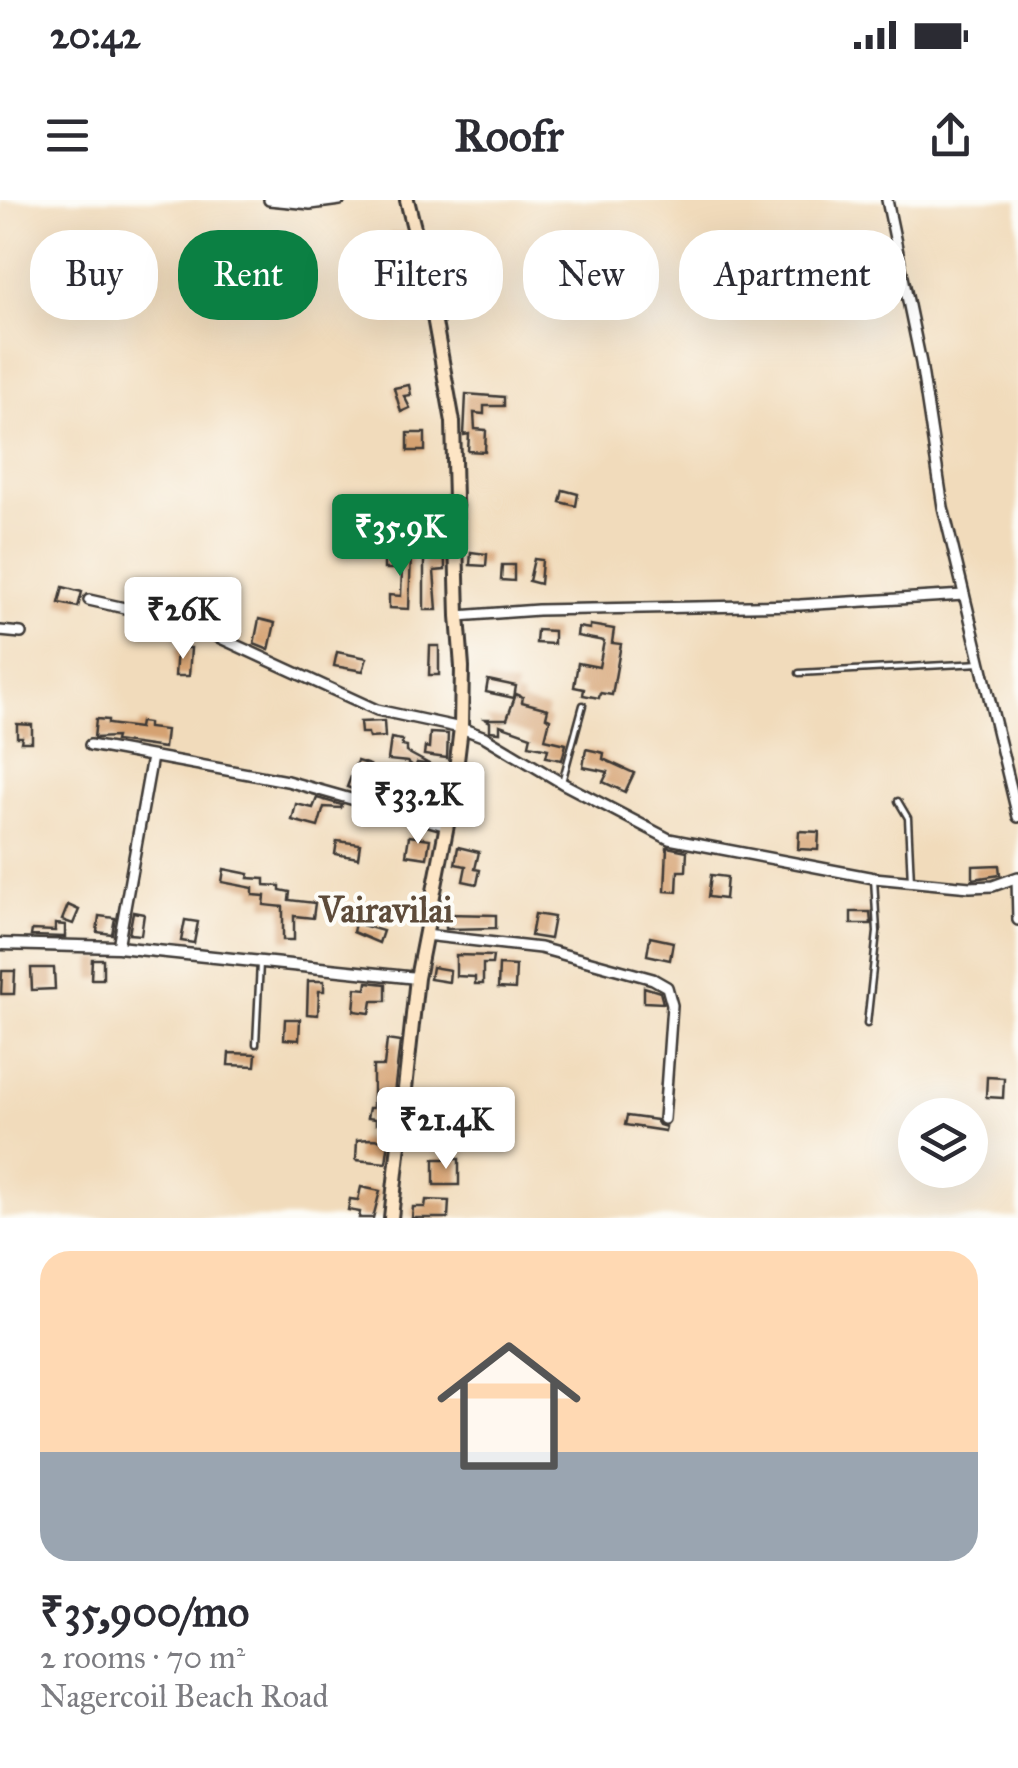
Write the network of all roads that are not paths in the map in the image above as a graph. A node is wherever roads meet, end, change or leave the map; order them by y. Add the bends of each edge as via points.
1 (269, 200) edge
2 (340, 200) edge
3 (407, 200) edge
4 (888, 200) edge
5 (964, 595) junction
6 (89, 600) dead end
7 (458, 616) junction
8 (0, 631) edge
9 (21, 633) dead end
10 (981, 663) junction
11 (798, 673) dead end
12 (584, 704) dead end
13 (461, 728) junction
14 (90, 746) dead end
15 (152, 756) junction
16 (562, 783) junction
17 (898, 801) dead end
18 (1018, 817) edge
19 (447, 826) junction
20 (874, 878) junction
21 (1018, 878) edge
22 (911, 882) junction
23 (1018, 920) edge
24 (425, 935) junction
25 (0, 944) edge
26 (118, 947) junction
27 (260, 963) junction
28 (417, 978) junction
29 (867, 1024) dead end
30 (256, 1044) dead end
31 (664, 1119) dead end
32 (391, 1218) edge

1 - 2 street
3 - 7 main road via 453,422
4 - 5 street
5 - 7 street
5 - 10 street
6 - 13 street via 205,631 377,710
7 - 13 main road
8 - 9 street
10 - 11 lane
10 - 18 street
12 - 16 lane
13 - 16 street
13 - 19 main road
14 - 15 street
15 - 19 street via 288,782
15 - 26 street
16 - 20 street via 669,838
17 - 22 lane via 908,818
19 - 24 main road
20 - 22 street
20 - 29 lane via 878,932
21 - 22 street via 981,886
21 - 23 street
24 - 28 main road
24 - 31 street via 540,948 667,987 672,1005
25 - 26 street
26 - 27 street
27 - 28 street
27 - 30 lane
28 - 32 main road

